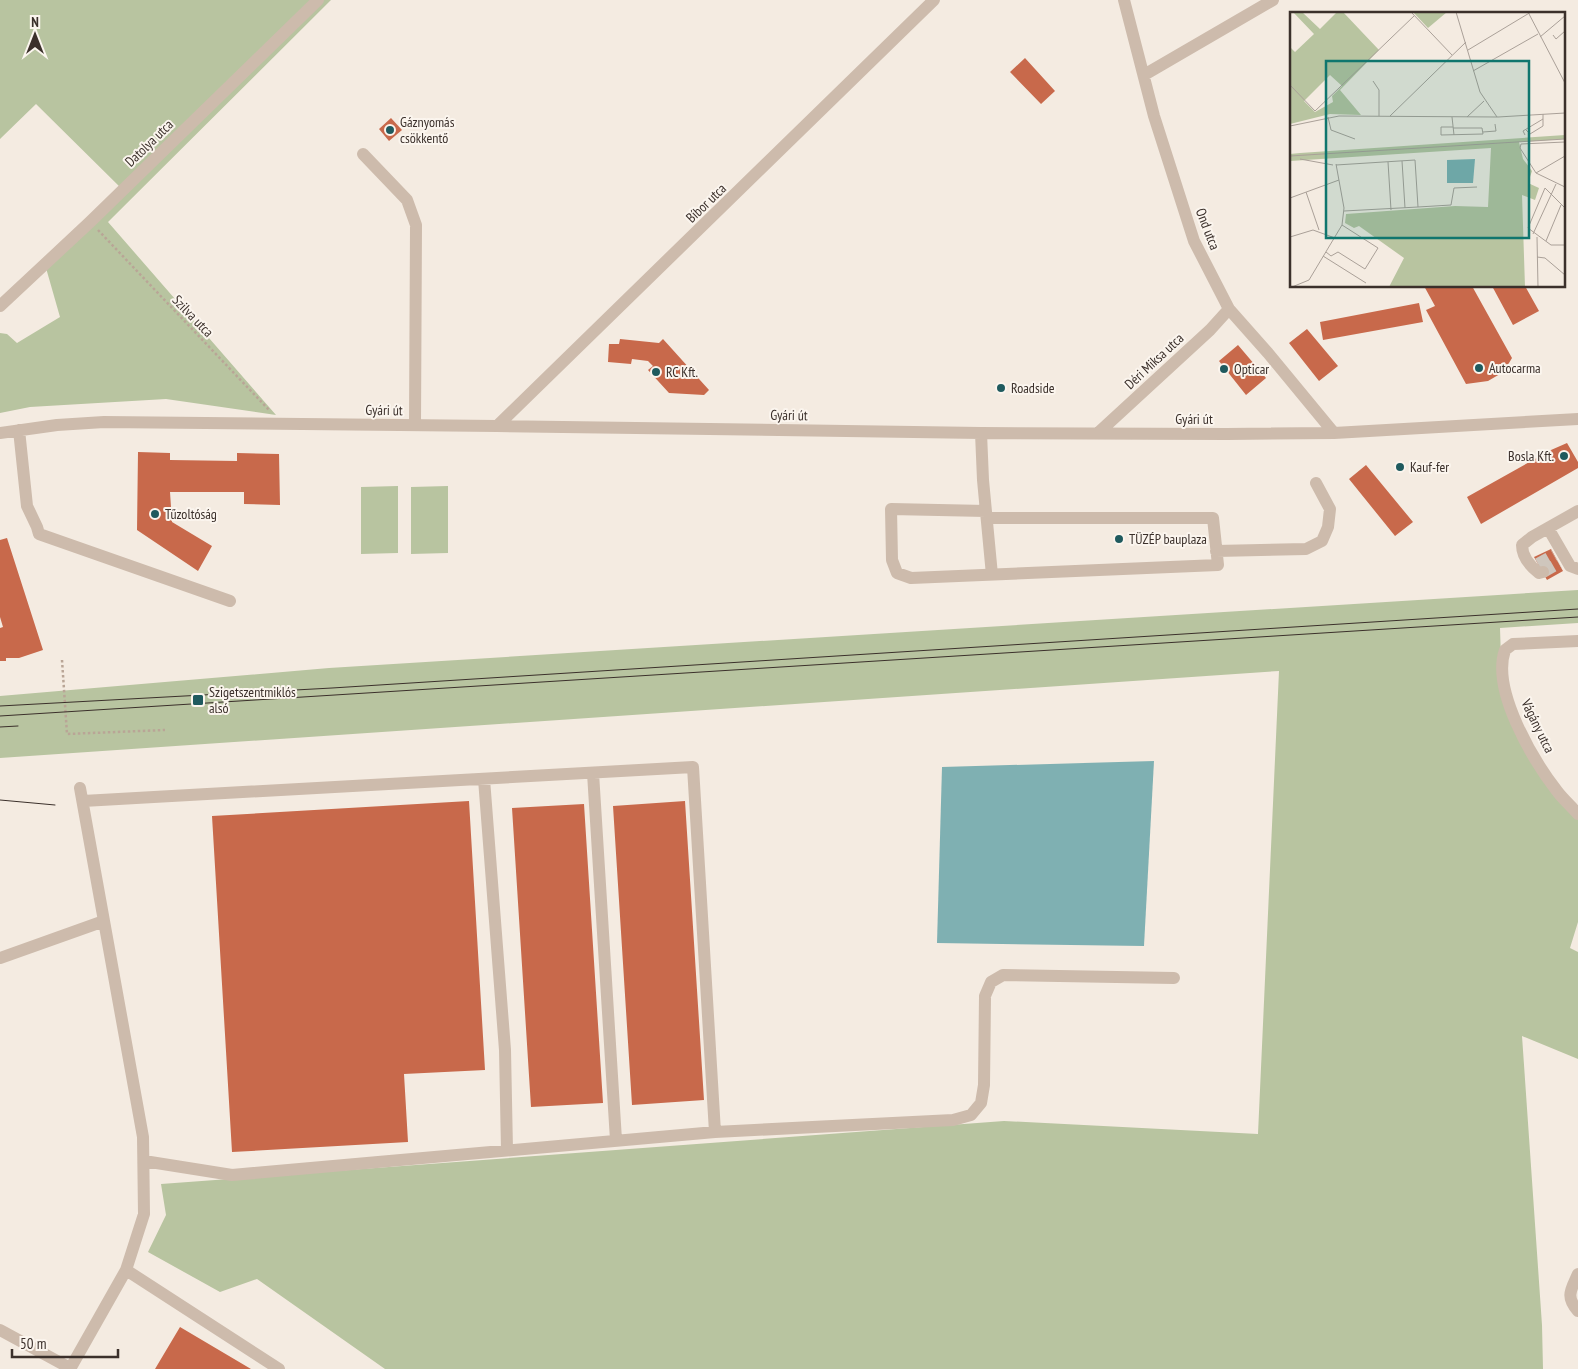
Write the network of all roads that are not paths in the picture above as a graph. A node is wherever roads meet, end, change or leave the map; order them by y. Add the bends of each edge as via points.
1 (318, 0) edge
2 (934, 0) edge
3 (1124, 0) edge
4 (1273, 0) edge
5 (1144, 74) junction
6 (363, 154) dead end
7 (0, 306) edge
8 (1229, 309) junction
9 (1578, 419) edge
10 (415, 425) junction
11 (497, 426) junction
12 (19, 430) junction
13 (1, 431) edge
14 (981, 433) junction
15 (1098, 433) junction
16 (1334, 433) junction
17 (1316, 483) dead end
18 (1578, 512) edge
19 (986, 515) junction
20 (1548, 528) junction
21 (1216, 551) junction
22 (1536, 566) dead end
23 (1578, 569) edge
24 (992, 575) junction
25 (230, 601) dead end
26 (1578, 641) edge
27 (593, 772) junction
28 (484, 779) junction
29 (80, 788) dead end
30 (83, 801) junction
31 (1578, 814) edge
32 (104, 921) junction
33 (0, 958) edge
34 (1174, 978) dead end
35 (715, 1132) junction
36 (616, 1140) junction
37 (507, 1150) junction
38 (144, 1161) junction
39 (126, 1270) junction
40 (1578, 1274) edge
41 (1578, 1311) edge
42 (0, 1330) edge
43 (70, 1368) edge
44 (279, 1369) edge

1 - 7 street, Datolya utca
2 - 11 street, Bíbor utca
3 - 5 street, Ond utca
4 - 5 street
5 - 8 street, Ond utca via 1194,241
6 - 10 street via 407,200 416,225
8 - 15 street, Déri Miksa utca
8 - 16 street, Ond utca
9 - 16 street, Gyári út
10 - 11 street, Gyári út
10 - 12 street, Gyári út via 104,422
11 - 14 street, Gyári út
12 - 13 street, Gyári út
12 - 25 street via 27,506 39,534
14 - 15 street, Gyári út
14 - 19 street
15 - 16 street, Gyári út
17 - 21 street via 1330,509 1322,541 1306,549
18 - 20 street
19 - 21 street via 1213,518
19 - 24 street
19 - 24 street via 890,509 892,560 898,573 911,578
20 - 22 street via 1522,545 1522,550
20 - 23 street via 1560,558
21 - 24 street via 1218,565
26 - 31 street, Vágány utca via 1513,644 1506,650 1502,671 1516,721 1530,750 1558,792
27 - 28 street
27 - 35 street via 693,767
27 - 36 street
28 - 30 street
28 - 37 street via 506,1050
29 - 30 street
30 - 32 street
32 - 33 street
32 - 38 street via 144,1137
34 - 35 street via 1003,975 991,982 985,996 984,1085 981,1103 971,1116 953,1120
35 - 36 street
36 - 37 street
37 - 38 street via 232,1175
38 - 39 street via 144,1214
39 - 43 street
39 - 44 street
40 - 41 street via 1570,1296
42 - 43 street

